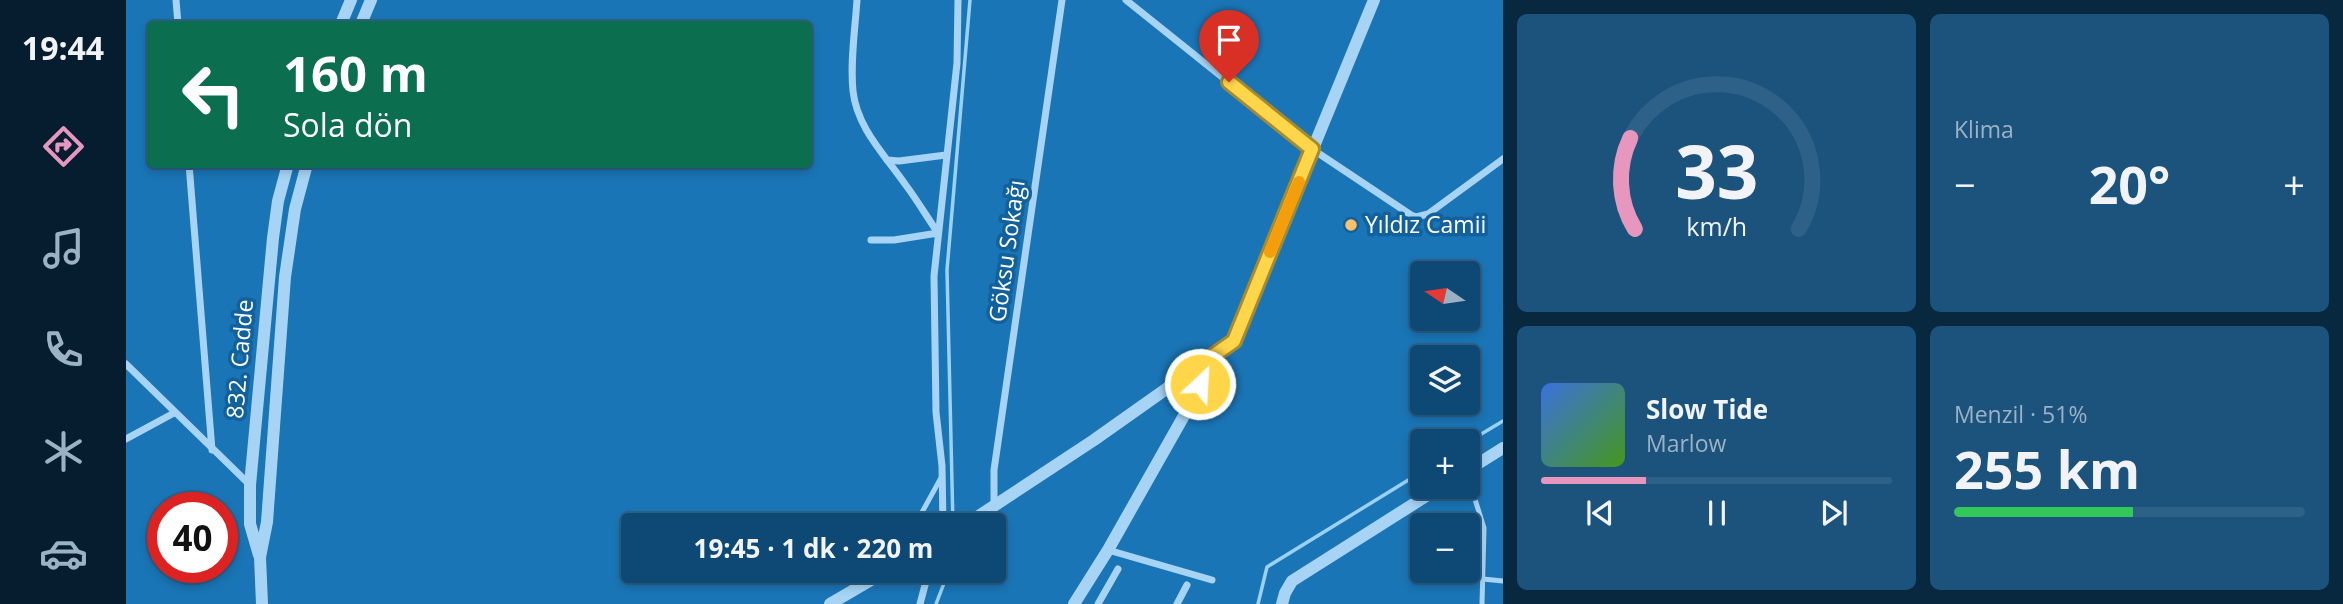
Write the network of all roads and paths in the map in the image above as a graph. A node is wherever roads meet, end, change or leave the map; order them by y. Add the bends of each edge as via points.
1 (176, 0) edge
2 (351, 0) edge
3 (371, 0) edge
4 (857, 0) edge
5 (958, 0) edge
6 (1062, 0) edge
7 (1126, 0) edge
8 (1374, 0) edge
9 (178, 21) edge
10 (342, 21) edge
11 (362, 21) edge
12 (1312, 149) junction
13 (946, 155) junction
14 (1503, 159) edge
15 (887, 160) junction
16 (189, 168) edge
17 (287, 168) edge
18 (306, 168) edge
19 (938, 233) junction
20 (871, 240) dead end
21 (126, 364) edge
22 (1200, 365) junction
23 (174, 413) junction
24 (126, 439) edge
25 (1503, 447) edge
26 (212, 450) junction
27 (1480, 462) edge
28 (942, 476) junction
29 (250, 485) junction
30 (1421, 499) edge
31 (1475, 499) edge
32 (994, 507) junction
33 (922, 513) edge
34 (943, 513) edge
35 (984, 513) edge
36 (1108, 550) junction
37 (260, 557) junction
38 (1118, 569) dead end
39 (1483, 579) junction
40 (1212, 580) dead end
41 (1503, 581) edge
42 (866, 583) edge
43 (926, 583) edge
44 (1186, 585) dead end
45 (262, 604) edge
46 (830, 604) edge
47 (920, 604) edge
48 (1074, 604) edge
49 (1098, 604) edge
50 (1177, 604) edge
51 (1282, 604) edge
52 (1482, 604) edge

1 - 9 street
2 - 10 street
3 - 11 street
4 - 15 street via 853,94 865,128
5 - 13 street via 957,64
6 - 32 street, Göksu Sokağı via 995,470
7 - 12 street
8 - 12 street
12 - 14 street via 1416,217 1428,214
12 - 22 street via 1234,341
13 - 15 street
13 - 19 street
15 - 19 street
16 - 26 street
17 - 29 street, 832. Cadde via 273,238
18 - 37 street, 832. Cadde via 287,264 267,522
19 - 20 street
19 - 28 street via 934,276 936,412
21 - 23 street
22 - 32 street
22 - 36 street via 1194,398
23 - 24 street
23 - 26 street
25 - 27 street
26 - 29 street
28 - 33 lane
28 - 34 street
29 - 37 street, 832. Cadde via 250,524
30 - 51 street via 1292,581
31 - 39 lane via 1484,528
32 - 35 street
36 - 40 street
36 - 48 street
37 - 45 street, 832. Cadde
38 - 49 street
39 - 41 lane
39 - 52 lane
42 - 46 street
43 - 47 street
44 - 50 street

